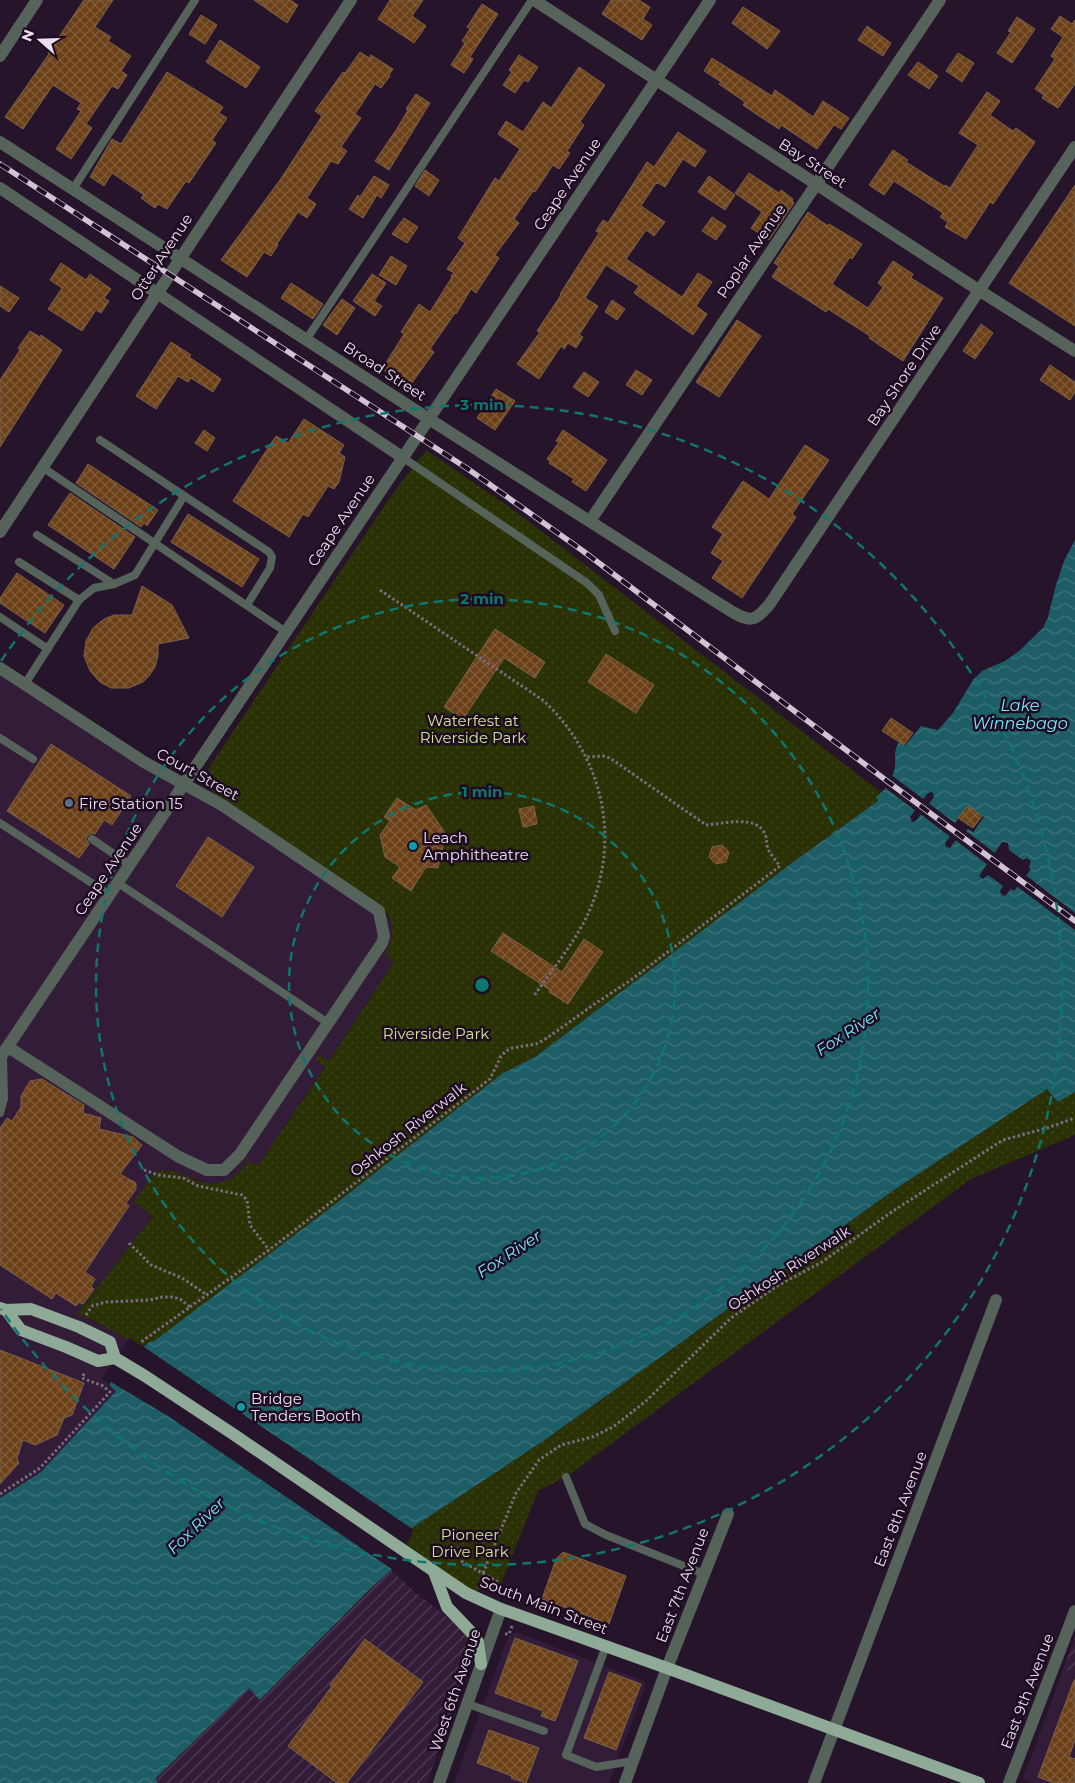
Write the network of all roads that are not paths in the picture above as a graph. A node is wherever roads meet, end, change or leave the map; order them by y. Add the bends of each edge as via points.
1 (37, 0) edge
2 (195, 0) edge
3 (350, 0) edge
4 (533, 0) edge
5 (710, 0) edge
6 (940, 0) edge
7 (0, 56) edge
8 (656, 80) junction
9 (0, 142) edge
10 (1075, 147) edge
11 (816, 184) junction
12 (0, 188) edge
13 (73, 189) junction
14 (180, 258) junction
15 (980, 291) junction
16 (157, 293) junction
17 (306, 340) junction
18 (1075, 351) edge
19 (429, 419) junction
20 (100, 440) dead end
21 (402, 457) junction
22 (42, 467) junction
23 (184, 496) junction
24 (590, 521) junction
25 (0, 532) edge
26 (38, 535) dead end
27 (155, 543) junction
28 (19, 562) dead end
29 (114, 584) junction
30 (79, 600) junction
31 (247, 605) junction
32 (0, 617) edge
33 (756, 618) joint
34 (615, 631) dead end
35 (286, 632) junction
36 (48, 649) junction
37 (0, 668) edge
38 (24, 684) junction
39 (0, 738) edge
40 (33, 759) dead end
41 (184, 784) junction
42 (0, 823) edge
43 (92, 839) dead end
44 (130, 865) junction
45 (118, 884) junction
46 (110, 895) junction
47 (328, 1023) junction
48 (3, 1053) edge
49 (0, 1113) edge
50 (996, 1300) dead end
51 (3, 1309) edge
52 (115, 1358) junction
53 (566, 1476) dead end
54 (728, 1514) dead end
55 (434, 1572) junction
56 (704, 1574) junction
57 (501, 1609) junction
58 (1075, 1611) edge
59 (606, 1646) junction
60 (481, 1664) junction
61 (667, 1668) junction
62 (468, 1704) junction
63 (834, 1729) junction
64 (544, 1732) dead end
65 (633, 1761) junction
66 (439, 1783) edge
67 (625, 1783) edge
68 (814, 1783) edge
69 (979, 1783) edge
70 (1009, 1783) edge

1 - 7 street
2 - 13 lane
3 - 14 street, Otter Avenue
4 - 8 street, Bay Street
4 - 17 lane
5 - 8 street, Ceape Avenue
6 - 11 street, Poplar Avenue
8 - 11 street, Bay Street
8 - 19 street, Ceape Avenue
9 - 13 street, Broad Street
10 - 15 street, Bay Shore Drive
11 - 15 street, Bay Street
11 - 24 street, Poplar Avenue
12 - 16 street
13 - 14 street, Broad Street
14 - 16 street, Otter Avenue
14 - 17 street, Broad Street
15 - 18 street, Bay Street
15 - 33 street, Bay Shore Drive via 769,604
16 - 21 street
16 - 22 street, Otter Avenue
17 - 19 street, Broad Street
19 - 21 street, Ceape Avenue
19 - 24 street, Broad Street
20 - 23 lane
21 - 34 lane via 587,583 598,595
21 - 35 street, Ceape Avenue
22 - 25 street, Otter Avenue
22 - 27 lane
23 - 27 lane
23 - 31 lane via 272,557 270,568
24 - 33 street, Broad Street via 735,613
26 - 29 lane
27 - 29 lane via 135,575
27 - 31 lane
28 - 30 lane
29 - 30 lane via 94,588
30 - 36 lane
31 - 35 lane
32 - 36 lane
35 - 41 street, Ceape Avenue
36 - 38 lane
37 - 38 street, Court Street
38 - 41 street, Court Street via 144,762
39 - 40 lane
41 - 44 street, Ceape Avenue
41 - 47 street, Court Street via 222,805 379,911 384,936 382,943
42 - 46 lane
43 - 44 lane
44 - 45 street, Ceape Avenue
45 - 46 street, Ceape Avenue
45 - 47 lane
46 - 48 street, Ceape Avenue
47 - 48 street via 240,1154 224,1170 217,1171 178,1158
48 - 49 lane via 4,1099
50 - 63 street, East 8th Avenue
51 - 52 main road via 21,1330 98,1361
51 - 52 main road via 31,1309 94,1333 110,1342
52 - 55 main road, South Main Street via 233,1434
53 - 56 lane via 585,1524
54 - 56 street, East 7th Avenue
55 - 57 main road, South Main Street via 466,1593
55 - 60 main road via 447,1608 478,1642
56 - 61 street, East 7th Avenue
57 - 59 main road, South Main Street
57 - 60 street, West 6th Avenue
58 - 70 street, East 9th Avenue
59 - 61 main road, South Main Street
59 - 65 lane via 566,1755 596,1767
60 - 62 street, West 6th Avenue
61 - 63 main road, South Main Street
61 - 65 street, East 7th Avenue
62 - 64 lane
62 - 66 street, West 6th Avenue
63 - 68 street, East 8th Avenue
63 - 69 main road, South Main Street
65 - 67 street, East 7th Avenue

